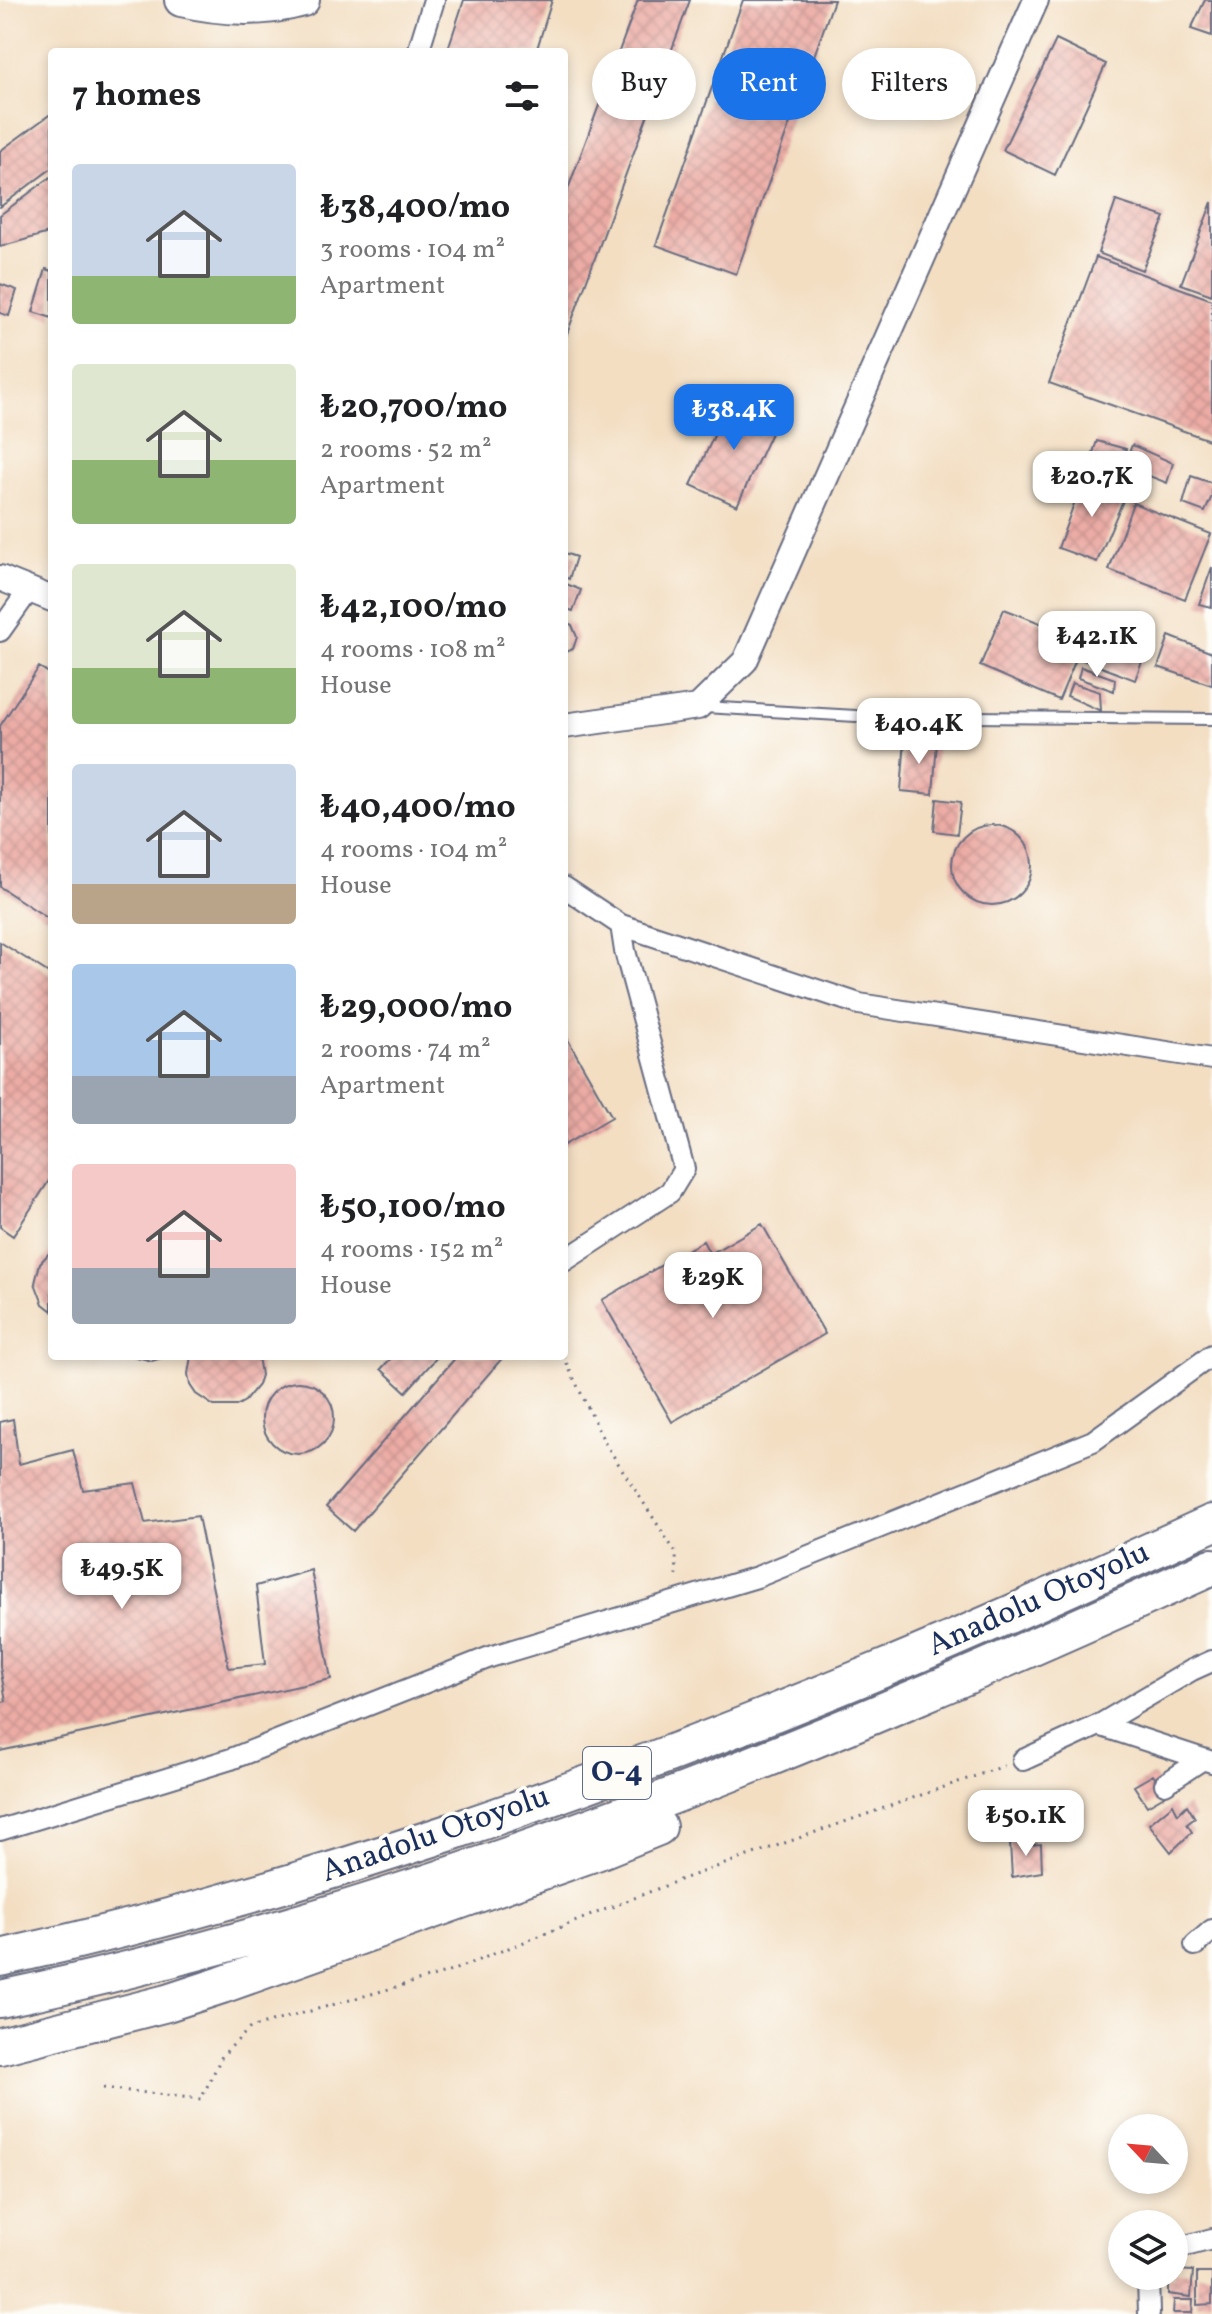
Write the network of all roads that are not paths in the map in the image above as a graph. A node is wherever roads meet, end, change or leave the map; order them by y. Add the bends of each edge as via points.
1 (181, 0) edge
2 (303, 0) edge
3 (434, 0) edge
4 (1036, 0) edge
5 (419, 48) edge
6 (0, 578) edge
7 (41, 594) edge
8 (0, 631) edge
9 (698, 707) junction
10 (1212, 719) edge
11 (568, 725) edge
12 (568, 890) edge
13 (621, 925) junction
14 (1212, 1059) edge
15 (568, 1258) edge
16 (1212, 1355) edge
17 (1212, 1523) edge
18 (1212, 1567) edge
19 (1212, 1661) edge
20 (1099, 1725) junction
21 (792, 1748) junction
22 (1023, 1760) road end
23 (1207, 1760) edge
24 (1165, 1784) dead end
25 (0, 1830) edge
26 (1212, 1930) edge
27 (1195, 1945) dead end
28 (0, 1958) edge
29 (0, 1999) edge
30 (0, 2046) edge
31 (1212, 2239) edge
32 (1188, 2245) edge
33 (1148, 2290) edge
34 (1149, 2314) edge

1 - 2 highway via 219,8 264,8
3 - 5 street
4 - 9 street via 745,661
6 - 7 street
7 - 8 street
9 - 10 lane via 856,716
9 - 11 street
12 - 13 street
13 - 14 street via 859,1004
13 - 15 street via 684,1169 670,1192
16 - 25 street via 1093,1441 757,1577 490,1657 231,1759
17 - 28 highway, Anadolu Otoyolu / O-4 via 880,1670 606,1777 368,1860
18 - 21 highway, Anadolu Otoyolu / O-4 via 992,1667
19 - 20 street
20 - 22 street
20 - 23 street
21 - 29 highway, Anadolu Otoyolu / O-4 via 607,1820 370,1902
21 - 30 highway via 694,1813 596,1852 167,2003
23 - 24 street
26 - 27 street
31 - 32 street
33 - 34 street

